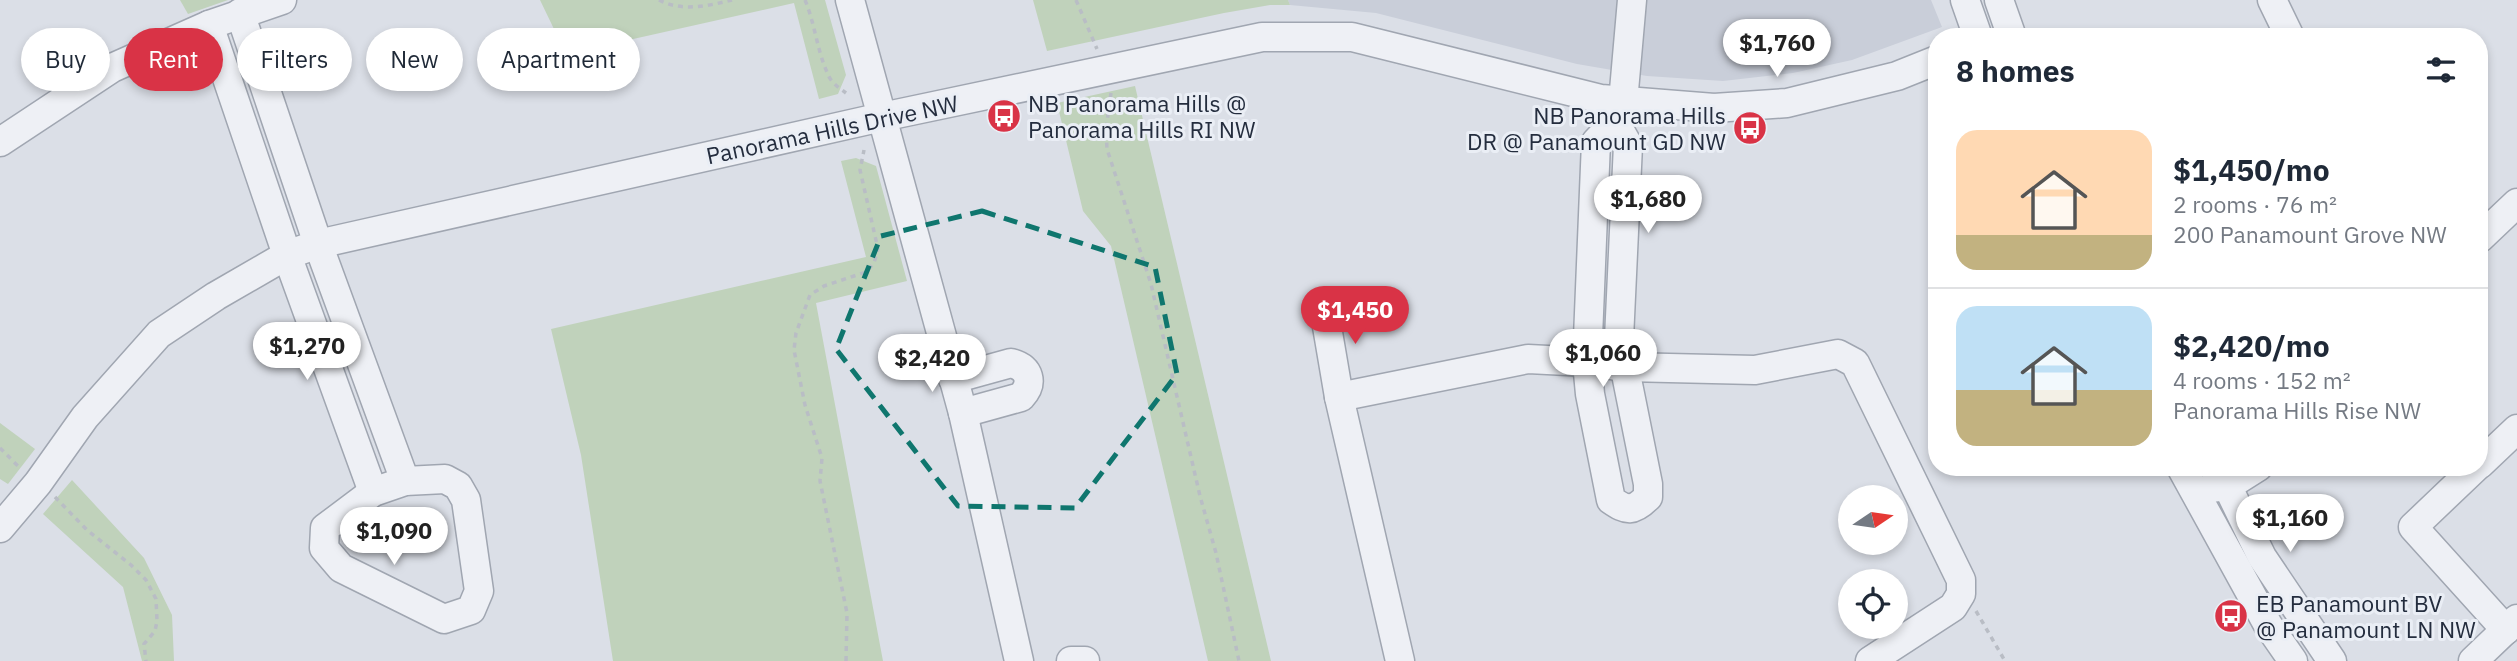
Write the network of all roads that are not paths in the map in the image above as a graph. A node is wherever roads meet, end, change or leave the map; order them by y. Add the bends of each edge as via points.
1 (282, 0) edge
2 (850, 0) edge
3 (1632, 0) edge
4 (1965, 0) edge
5 (1999, 0) edge
6 (2272, 0) edge
7 (240, 13) junction
8 (209, 25) junction
9 (1975, 28) edge
10 (2005, 28) edge
11 (2286, 28) edge
12 (1928, 64) edge
13 (1619, 108) junction
14 (882, 117) junction
15 (4, 133) edge
16 (2517, 203) edge
17 (2488, 230) edge
18 (318, 244) junction
19 (287, 255) junction
20 (1323, 303) dead end
21 (1587, 362) junction
22 (1626, 368) junction
23 (953, 379) junction
24 (1339, 397) junction
25 (963, 413) junction
26 (2517, 429) edge
27 (2488, 457) edge
28 (2195, 476) edge
29 (2467, 476) edge
30 (2223, 477) edge
31 (405, 481) junction
32 (373, 492) junction
33 (0, 528) edge
34 (2511, 625) edge
35 (1018, 661) edge
36 (1071, 661) edge
37 (1085, 661) edge
38 (1400, 661) edge
39 (1870, 661) edge
40 (2293, 661) edge
41 (2332, 661) edge
42 (2473, 661) edge

1 - 7 street
2 - 14 street
3 - 13 street
4 - 9 street
5 - 10 street
6 - 11 street
7 - 8 street
7 - 18 street
8 - 15 street via 113,68
8 - 19 street
12 - 13 street, Panorama Hills Drive NW via 1898,76 1787,103
13 - 14 street, Panorama Hills Drive NW via 1352,37 1262,37
13 - 21 street via 1596,142
13 - 22 street via 1628,145 1619,339
14 - 18 street, Panorama Hills Drive NW
14 - 23 street
16 - 17 street
18 - 19 street, Panorama Hills Drive NW
18 - 31 street
19 - 32 street
19 - 33 street, Panorama Hills Drive NW via 159,334 85,417
20 - 24 street
21 - 22 street
21 - 22 street via 1611,500 1624,508 1637,508 1648,498 1648,484
21 - 24 street via 1528,359
22 - 39 street via 1755,370 1838,354 1855,363 1961,580 1961,594 1953,607
23 - 25 street
23 - 25 street via 1012,363 1027,371 1030,380 1021,397
24 - 38 street
25 - 35 street
26 - 27 street
28 - 40 street via 2268,625
29 - 34 street via 2413,527
30 - 41 street via 2262,557
31 - 32 street
31 - 32 street via 445,479 458,486 466,500 479,592 471,610 444,619 341,568 324,548 325,528
34 - 42 street
36 - 37 street

